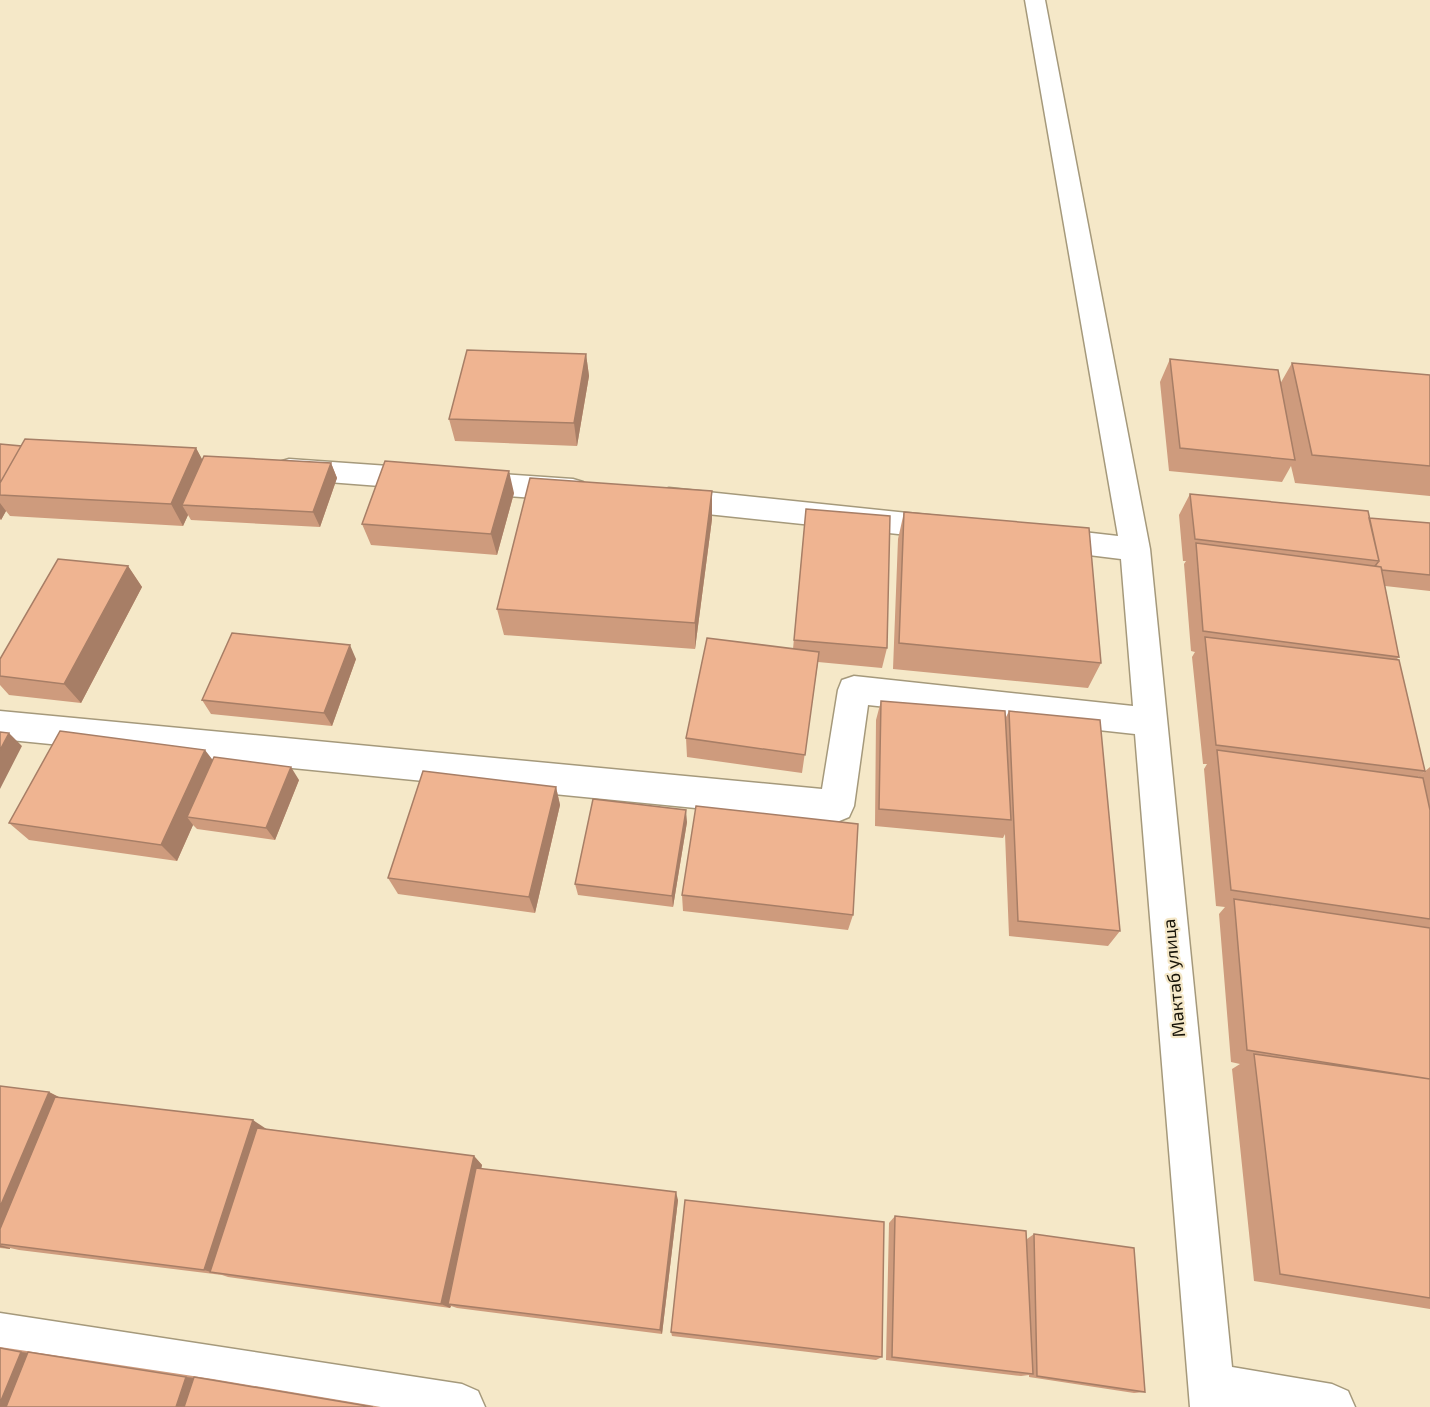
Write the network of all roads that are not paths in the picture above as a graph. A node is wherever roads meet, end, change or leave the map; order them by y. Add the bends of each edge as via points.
1 (1035, 0) edge
2 (260, 467) edge
3 (602, 492) edge
4 (637, 495) edge
5 (969, 531) edge
6 (1017, 536) edge
7 (1135, 549) junction
8 (1151, 722) junction
9 (0, 725) edge
10 (0, 1336) edge
11 (1212, 1397) edge
12 (462, 1407) edge
13 (1332, 1407) edge

1 - 7 street, Мактаб улица
2 - 3 street
4 - 5 street
6 - 7 street
7 - 8 street, Мактаб улица
8 - 9 street via 854,690 837,806
8 - 11 street, Мактаб улица
10 - 12 street
11 - 13 street

